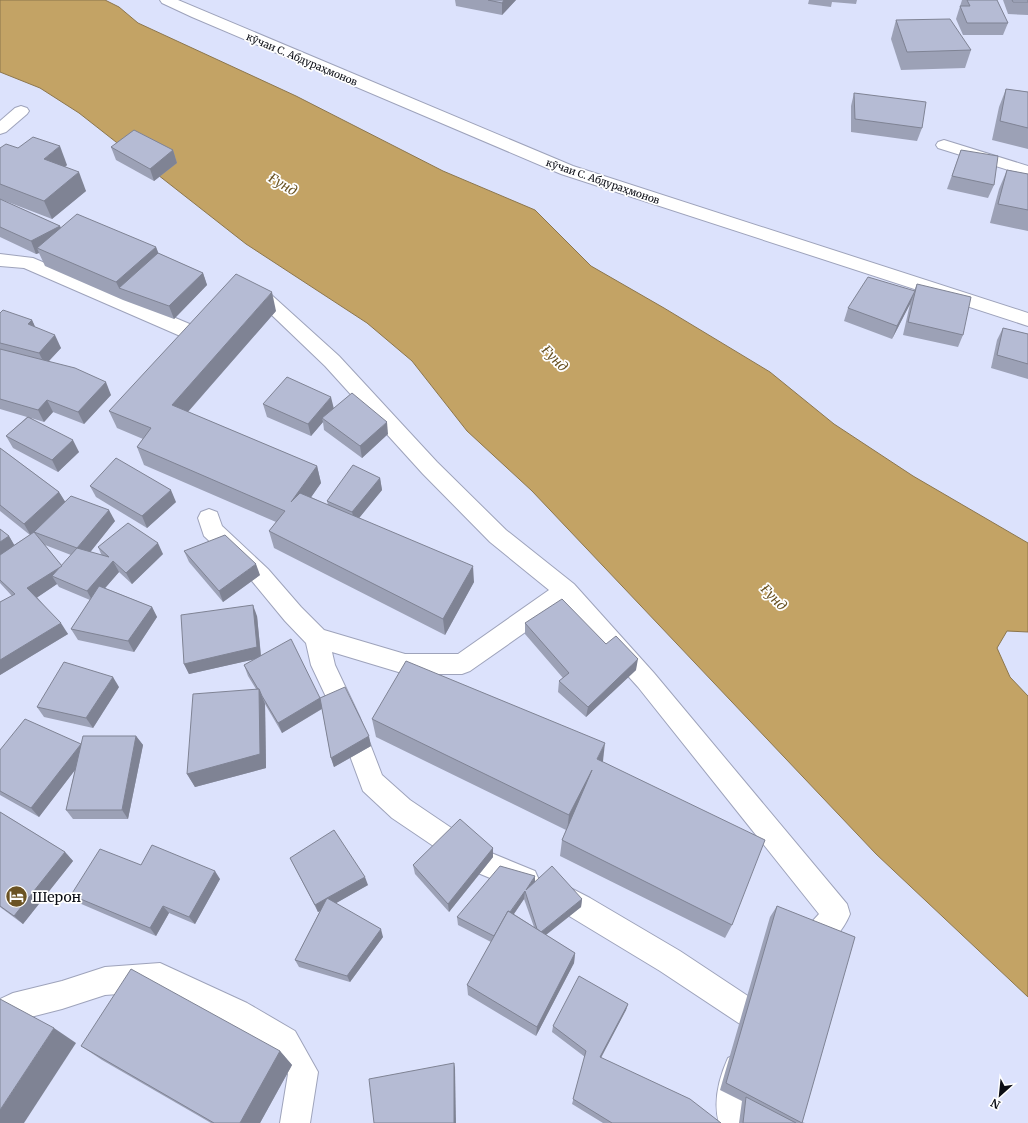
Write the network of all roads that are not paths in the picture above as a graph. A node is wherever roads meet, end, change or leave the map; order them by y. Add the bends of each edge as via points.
1 (167, 0) edge
2 (21, 111) dead end
3 (0, 129) edge
4 (944, 145) dead end
5 (1028, 171) edge
6 (0, 260) edge
7 (260, 294) edge
8 (1028, 320) edge
9 (185, 330) edge
10 (209, 518) dead end
11 (566, 591) junction
12 (317, 638) junction
13 (791, 967) edge
14 (0, 1014) edge
15 (295, 1123) edge
16 (734, 1123) edge

1 - 8 street, кӯчаи С. Абдураҳмонов via 567,170
2 - 3 street
4 - 5 street
6 - 9 street via 27,262
7 - 11 street via 332,361 430,468 498,536
10 - 12 street via 212,530 260,575 292,614
11 - 12 street via 462,664 405,664
11 - 13 street via 650,685 837,914
12 - 16 street via 323,665 348,718 372,783 384,794 401,809 476,860 567,898 670,961 751,1022 730,1109
14 - 15 street via 105,982 160,977 237,1013 285,1040 303,1072

